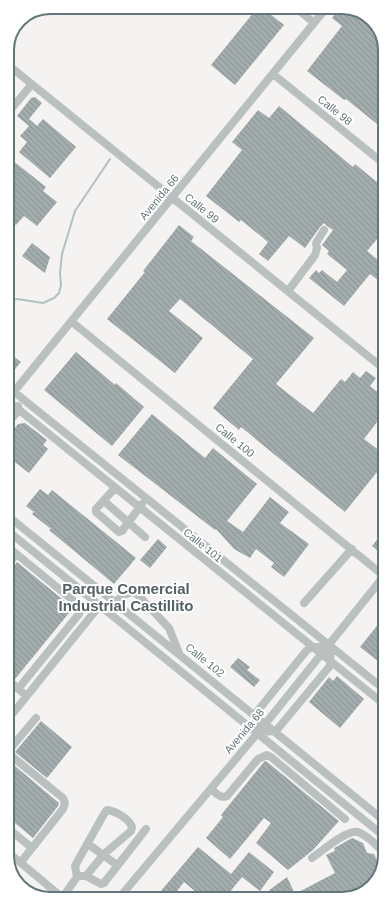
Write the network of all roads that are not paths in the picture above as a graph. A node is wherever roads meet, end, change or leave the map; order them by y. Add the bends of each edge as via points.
1 (303, 14) edge
2 (321, 14) edge
3 (314, 23) junction
4 (14, 70) edge
5 (273, 74) junction
6 (32, 84) junction
7 (14, 106) edge
8 (378, 159) edge
9 (172, 198) junction
10 (324, 230) dead end
11 (288, 291) junction
12 (72, 322) junction
13 (378, 364) edge
14 (14, 386) edge
15 (14, 393) edge
16 (14, 399) edge
17 (14, 405) edge
18 (19, 410) junction
19 (14, 416) edge
20 (115, 488) junction
21 (146, 499) junction
22 (104, 500) junction
23 (140, 508) junction
24 (14, 521) edge
25 (129, 522) junction
26 (14, 536) edge
27 (145, 537) dead end
28 (352, 549) junction
29 (16, 554) joint
30 (14, 556) edge
31 (378, 571) edge
32 (378, 584) edge
33 (115, 602) junction
34 (304, 603) dead end
35 (100, 605) junction
36 (329, 645) junction
37 (312, 647) junction
38 (179, 653) junction
39 (322, 654) junction
40 (331, 662) junction
41 (14, 685) edge
42 (378, 685) edge
43 (18, 689) junction
44 (27, 696) junction
45 (378, 699) edge
46 (14, 712) edge
47 (255, 714) junction
48 (36, 718) dead end
49 (266, 723) junction
50 (276, 731) junction
51 (258, 732) junction
52 (14, 744) edge
53 (14, 758) edge
54 (211, 789) junction
55 (378, 816) edge
56 (345, 818) dead end
57 (146, 829) dead end
58 (378, 831) edge
59 (14, 833) edge
60 (88, 844) junction
61 (32, 848) junction
62 (378, 848) edge
63 (104, 854) junction
64 (14, 857) edge
65 (312, 858) dead end
66 (20, 862) junction
67 (117, 865) junction
68 (86, 876) junction
69 (77, 877) junction
70 (56, 892) edge
71 (67, 892) edge
72 (125, 892) edge

1 - 3 street
2 - 3 street, Avenida 66
3 - 5 street, Avenida 66
4 - 6 street, Calle 99
5 - 8 street, Calle 98
5 - 9 street, Avenida 66
6 - 7 street
6 - 9 street, Calle 99
9 - 11 street, Calle 99
9 - 12 street, Avenida 66
10 - 11 street via 316,243 315,255
11 - 13 street, Calle 99
12 - 14 street, Avenida 66
12 - 28 street, Calle 100
15 - 21 street, Calle 101
16 - 18 street
17 - 18 street, Calle 101
18 - 19 street
18 - 20 street, Calle 101
20 - 22 street
20 - 23 street, Calle 101
21 - 23 street
21 - 36 street, Calle 101
22 - 25 street
22 - 25 street via 96,512 120,532
23 - 25 street
23 - 37 street, Calle 101
24 - 33 street, Calle 102
25 - 27 street
26 - 35 street, Calle 102
28 - 31 street, Calle 100
28 - 34 street
29 - 30 street
29 - 43 street via 79,604 82,610
32 - 36 street, Avenida 68
33 - 38 street, Calle 102
33 - 38 street via 126,593 136,593 169,628
35 - 44 street
35 - 51 street, Calle 102
36 - 37 street
36 - 39 street, Avenida 68
36 - 40 street
36 - 42 street, Calle 101
37 - 39 street, Calle 101
37 - 47 street
38 - 47 street, Calle 102
39 - 40 street, Calle 101
39 - 49 street, Avenida 68
40 - 45 street, Calle 101
40 - 50 street
41 - 43 street
43 - 44 street
44 - 46 street
47 - 49 street, Calle 102
47 - 51 street
48 - 52 street
49 - 50 street, Calle 102
49 - 51 street, Avenida 68
50 - 51 street
50 - 55 street, Calle 102
51 - 54 street, Avenida 68
51 - 58 street, Calle 102
53 - 61 street via 63,798 65,803 64,809
54 - 56 street via 220,797 227,796 258,759 266,755
54 - 72 street, Avenida 68
57 - 67 street
59 - 61 street
60 - 63 street
60 - 63 street via 107,810 112,810 130,822 132,827 131,831
60 - 69 street via 75,866
61 - 66 street
62 - 65 street via 365,836 357,832 348,833
63 - 67 street
63 - 68 street
64 - 66 street
66 - 70 street
67 - 68 street via 104,883 101,884
68 - 69 street
69 - 71 street

